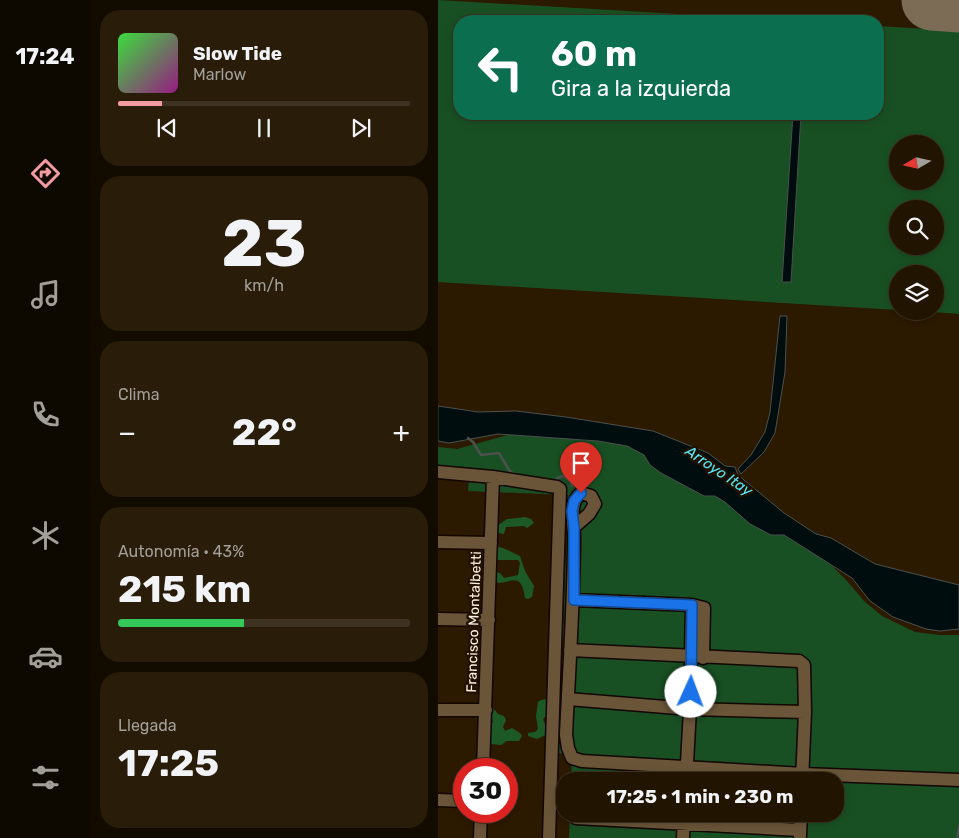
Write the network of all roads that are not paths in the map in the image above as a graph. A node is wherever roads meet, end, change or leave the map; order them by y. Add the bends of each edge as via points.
1 (438, 472) edge
2 (493, 476) junction
3 (574, 528) dead end
4 (438, 542) edge
5 (491, 543) junction
6 (574, 600) junction
7 (438, 619) edge
8 (489, 620) junction
9 (570, 650) junction
10 (697, 657) junction
11 (568, 699) junction
12 (690, 709) junction
13 (438, 710) edge
14 (486, 710) junction
15 (805, 712) junction
16 (484, 758) edge
17 (687, 767) junction
18 (687, 772) edge
19 (740, 772) edge
20 (803, 772) edge
21 (844, 779) edge
22 (960, 780) edge
23 (438, 800) edge
24 (453, 801) edge
25 (683, 822) edge
26 (706, 822) edge
27 (481, 823) edge
28 (800, 834) edge
29 (480, 838) edge
30 (549, 838) edge
31 (682, 838) edge

1 - 2 street
2 - 5 street, Francisco Montalbetti
2 - 30 street via 560,488
3 - 6 street
4 - 5 street
5 - 8 street, Francisco Montalbetti
6 - 9 street
6 - 10 street via 692,605
7 - 8 street
8 - 14 street, Francisco Montalbetti
9 - 10 street
9 - 11 street
10 - 12 street
10 - 15 street via 799,661 804,665
11 - 12 street
11 - 17 street via 566,735 572,758 582,762
12 - 15 street
12 - 17 street
13 - 14 street
14 - 16 street, Francisco Montalbetti
15 - 20 street
17 - 18 street
17 - 19 street
21 - 22 street
23 - 24 street
25 - 31 street
26 - 28 street
27 - 29 street

